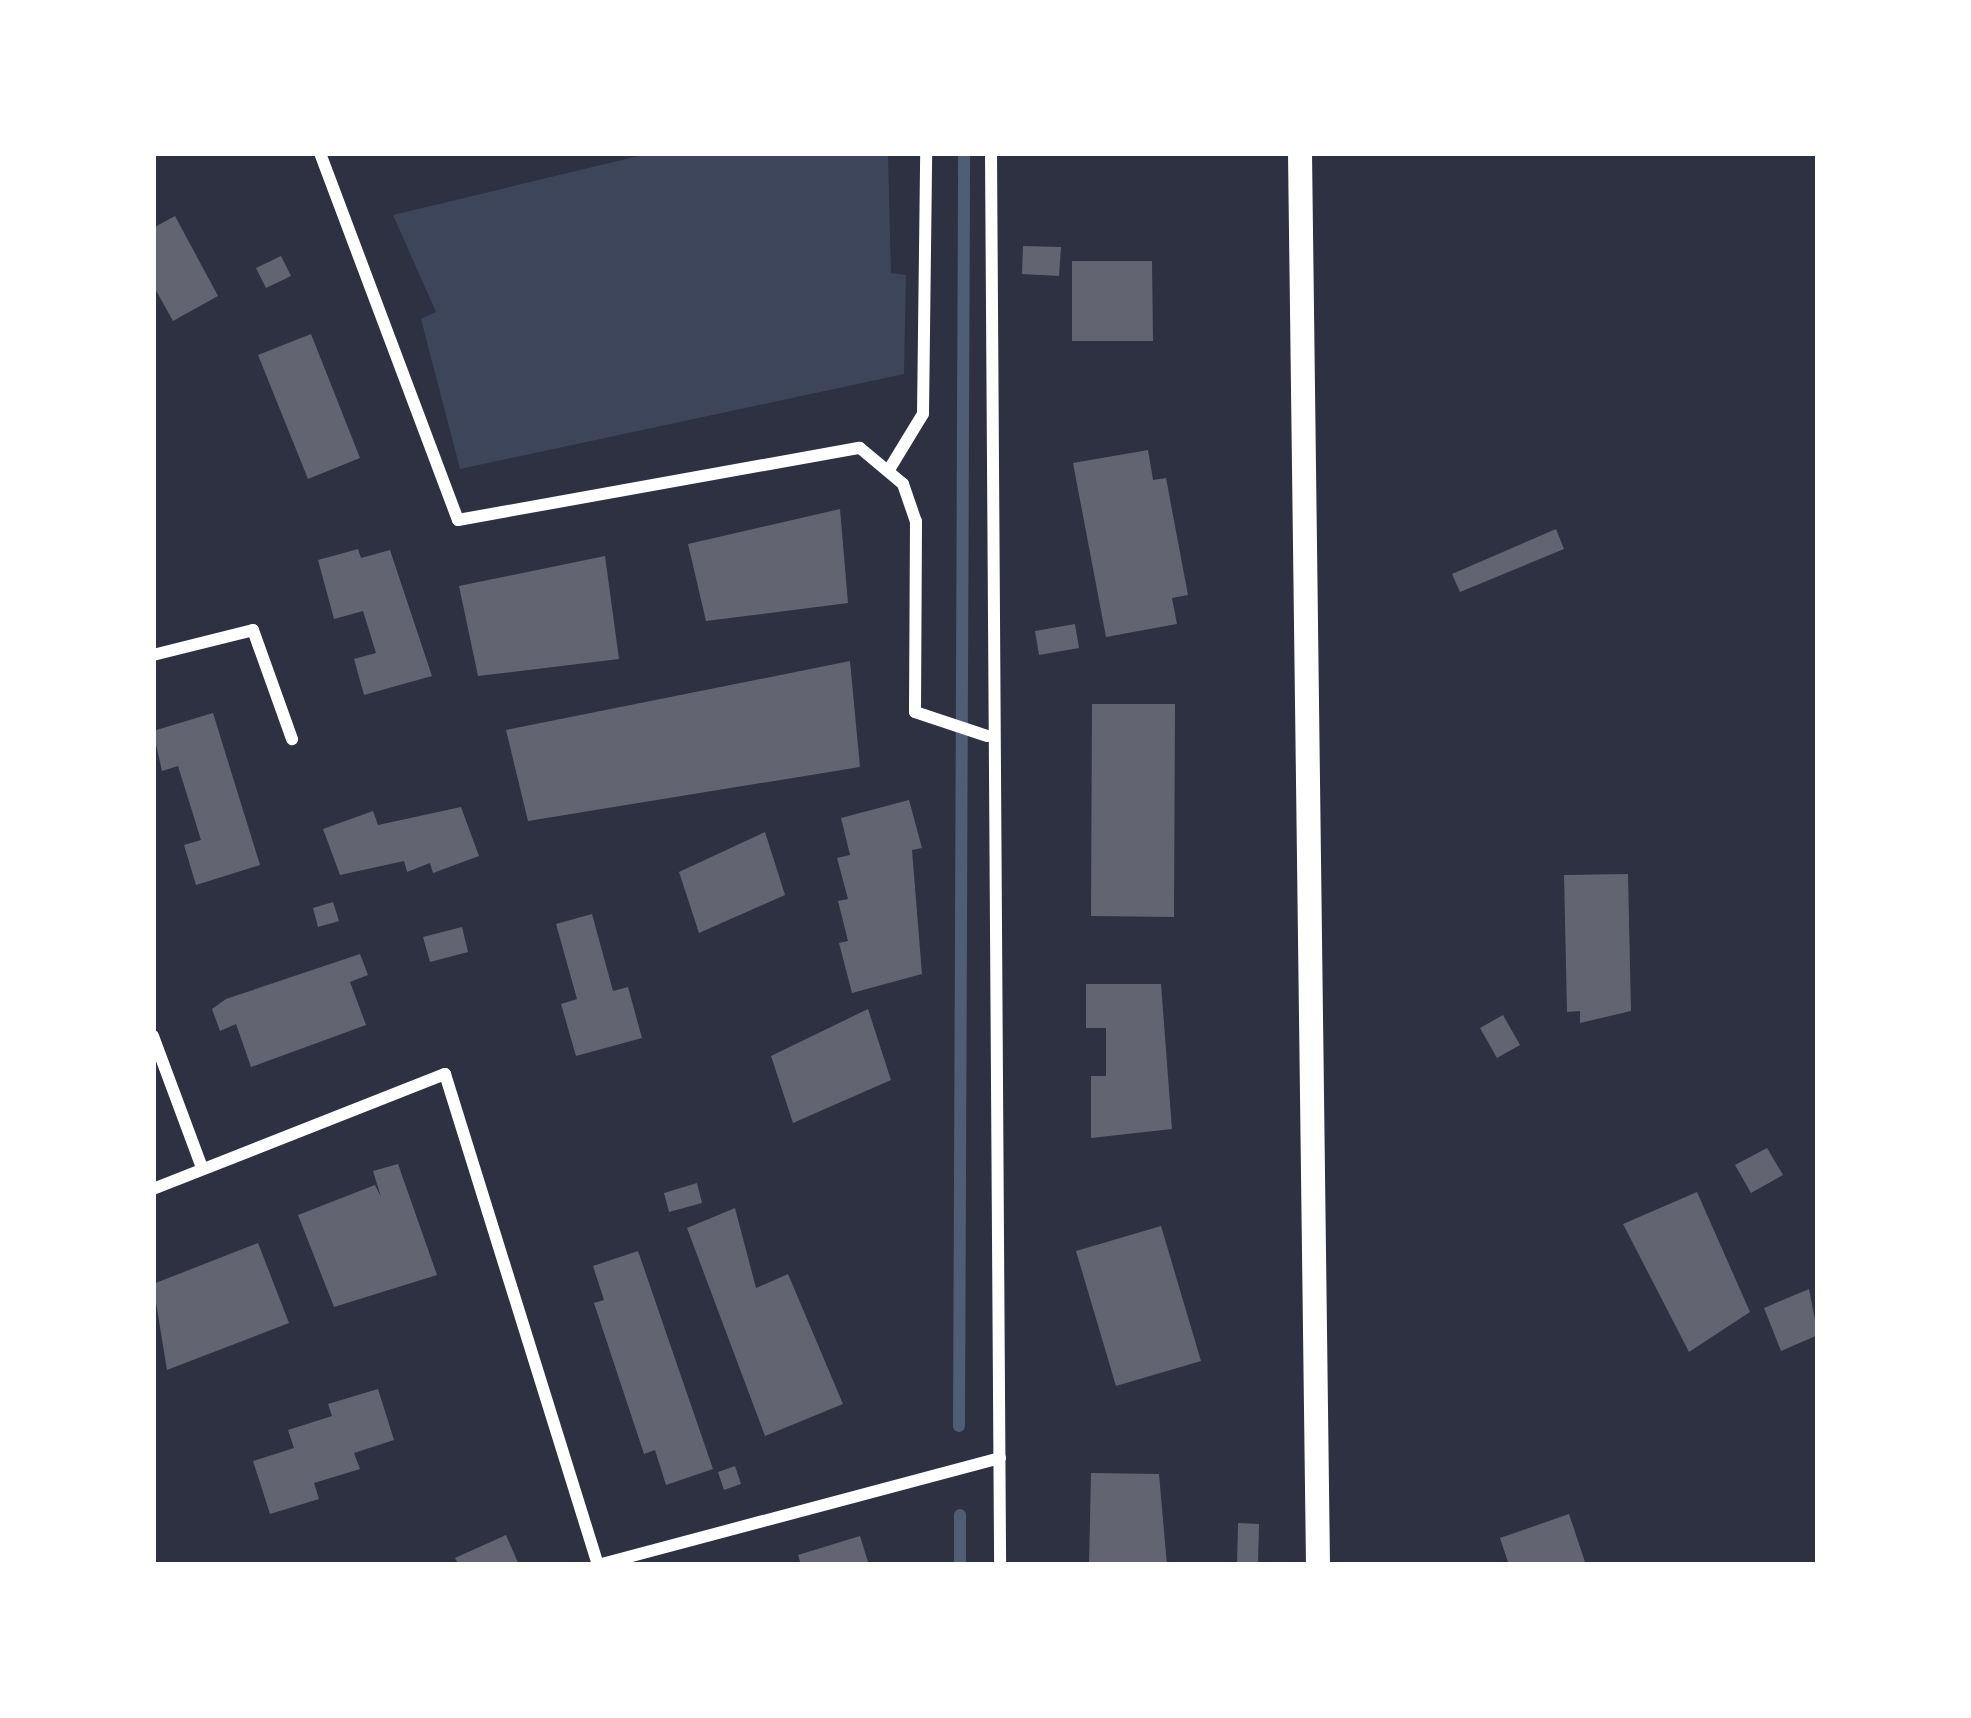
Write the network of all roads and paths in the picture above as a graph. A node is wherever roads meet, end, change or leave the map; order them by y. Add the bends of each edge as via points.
1 (320, 153) edge
2 (926, 153) edge
3 (991, 153) edge
4 (1300, 153) edge
5 (890, 468) junction
6 (153, 655) edge
7 (982, 734) junction
8 (292, 739) dead end
9 (153, 1036) edge
10 (202, 1168) junction
11 (153, 1189) edge
12 (1000, 1458) junction
13 (1000, 1565) edge
14 (1318, 1565) edge

1 - 5 street via 458,520 860,448
2 - 5 street via 923,414
3 - 7 street
4 - 14 main road
5 - 7 street via 916,521 909,694 931,725
6 - 8 street via 253,630
7 - 12 street via 1000,757
9 - 10 street
10 - 11 street
10 - 12 street via 445,1074 598,1565
12 - 13 street

